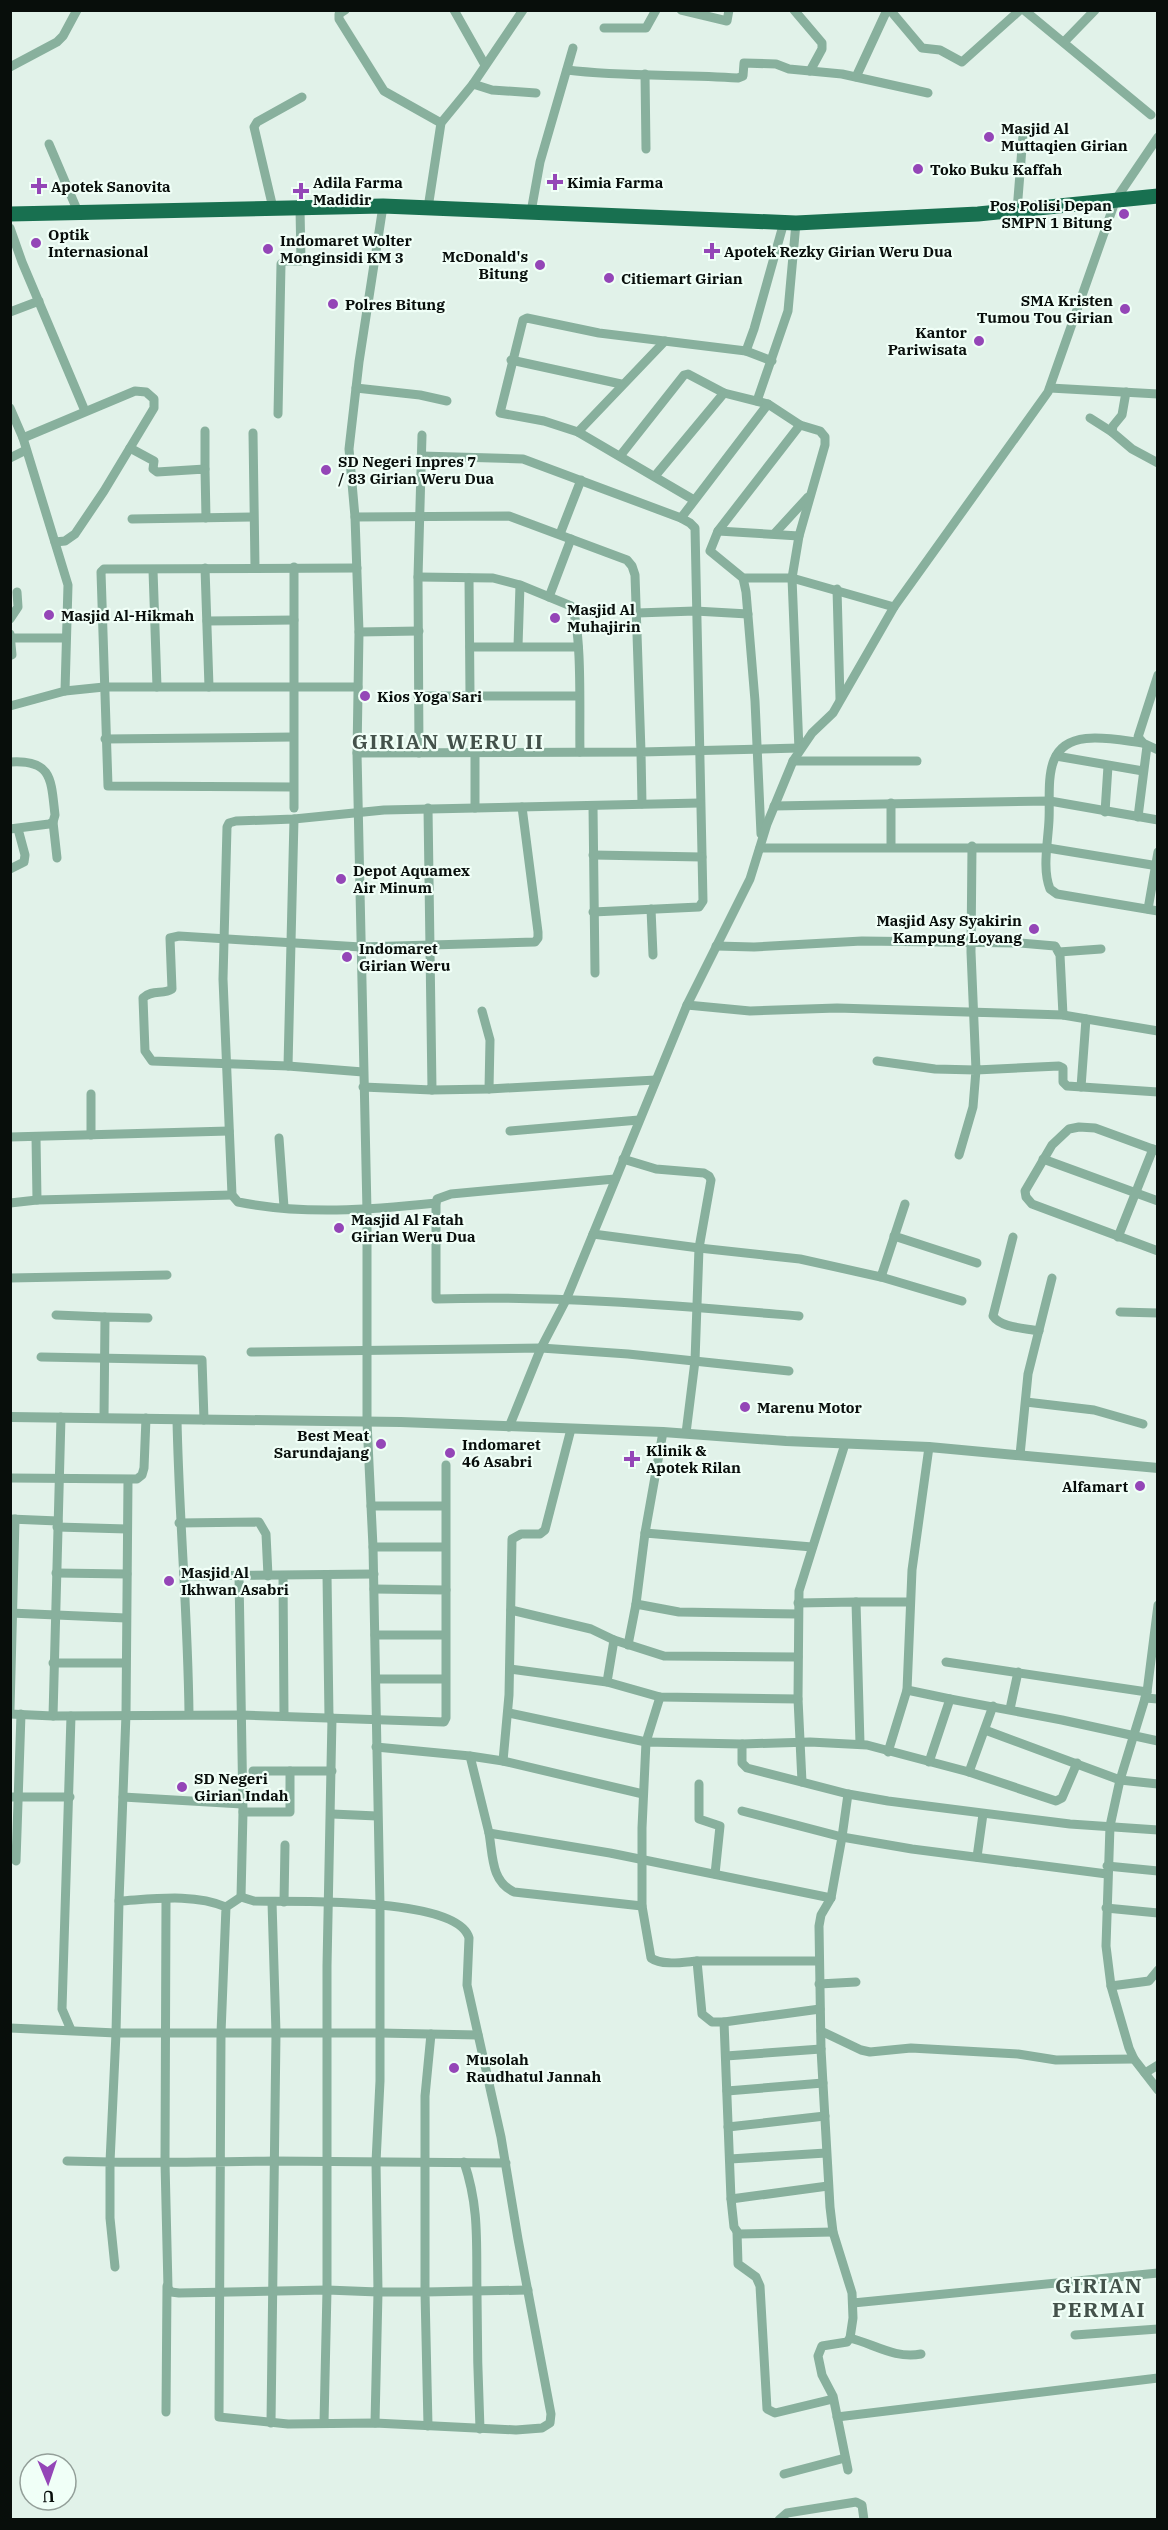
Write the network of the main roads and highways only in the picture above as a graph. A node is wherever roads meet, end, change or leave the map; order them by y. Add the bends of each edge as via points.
1 (1158, 196) edge
2 (10, 214) edge

1 - 2 highway via 1017,211 790,223 383,206

